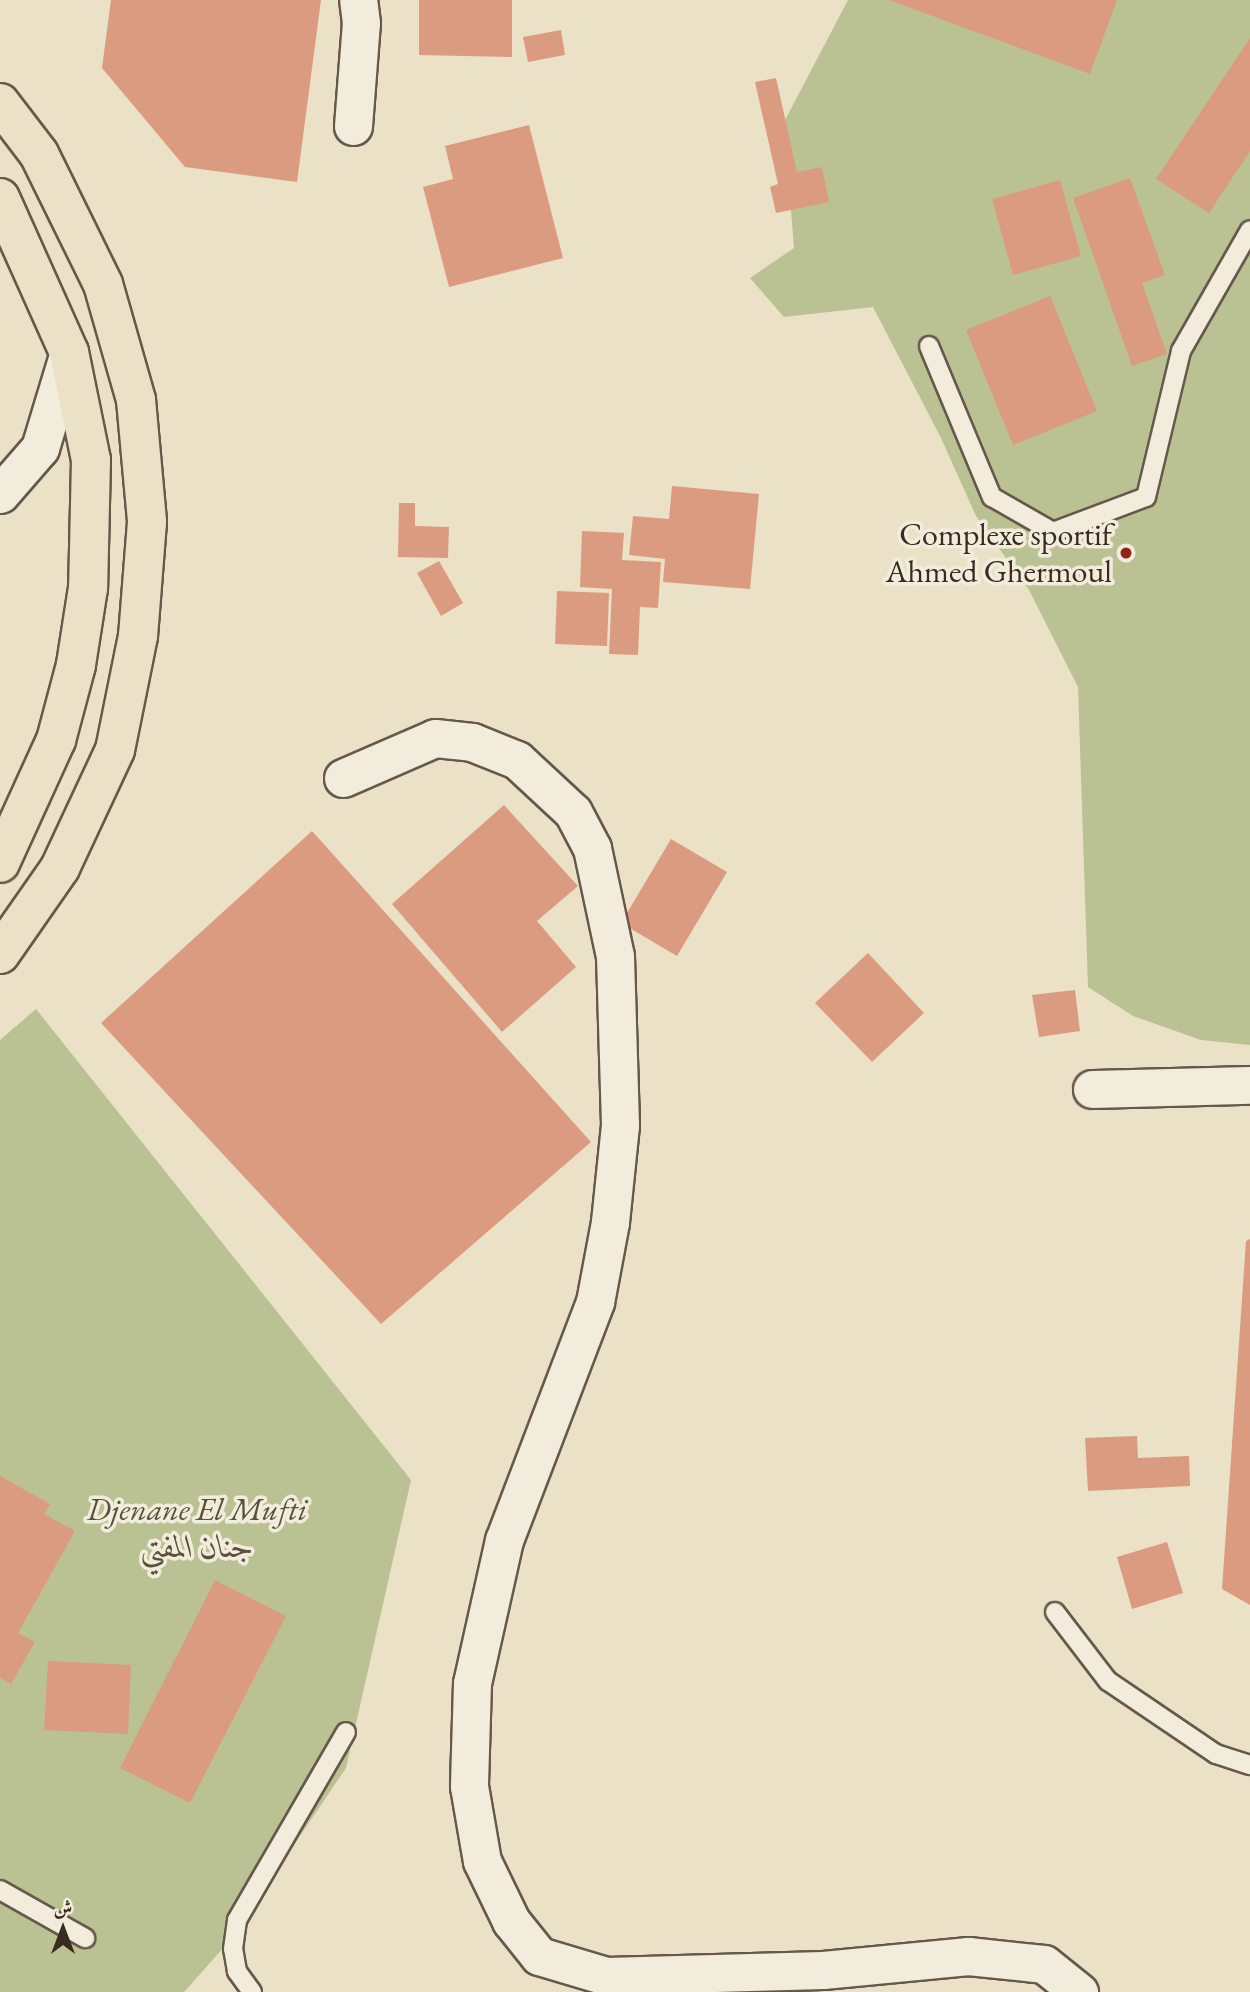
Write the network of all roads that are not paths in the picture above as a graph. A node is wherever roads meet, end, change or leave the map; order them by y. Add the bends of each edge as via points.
1 (358, 0) edge
2 (0, 103) edge
3 (353, 125) dead end
4 (0, 198) edge
5 (1250, 230) edge
6 (929, 346) dead end
7 (69, 352) junction
8 (0, 494) edge
9 (343, 778) dead end
10 (0, 863) edge
11 (0, 954) edge
12 (1250, 1085) edge
13 (1092, 1089) dead end
14 (1055, 1612) dead end
15 (346, 1732) dead end
16 (1250, 1765) edge
17 (0, 1890) edge
18 (85, 1938) dead end
19 (252, 1992) edge
20 (1079, 1992) edge

1 - 3 street via 361,23
2 - 11 highway via 39,154 103,284 136,400 147,522 138,636 115,750 60,868
4 - 7 highway
5 - 6 lane via 1181,351 1146,497 1053,532 992,497
7 - 8 street via 40,448
7 - 10 highway via 91,460 88,588 76,665 56,740
9 - 20 street via 435,738 472,742 517,760 573,812 592,848 615,956 620,1125 598,1289 504,1540 472,1683 469,1786 482,1861 510,1921 538,1956 606,1976 823,1970 968,1956 1044,1964
12 - 13 street
14 - 16 lane via 1108,1681 1216,1754
15 - 19 lane via 237,1920 233,1949 237,1971
17 - 18 lane

